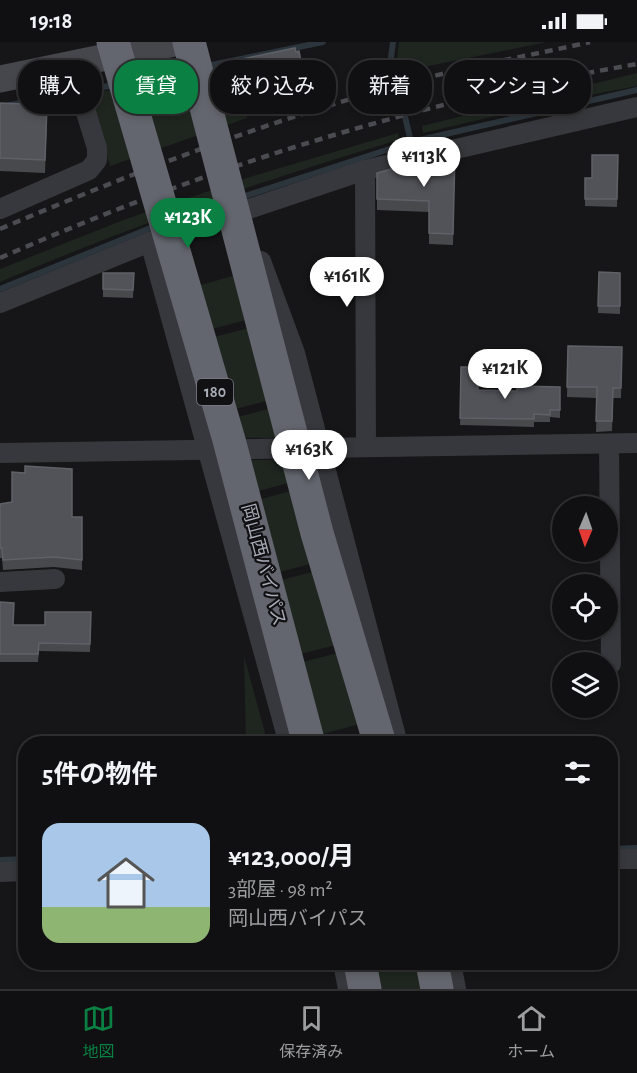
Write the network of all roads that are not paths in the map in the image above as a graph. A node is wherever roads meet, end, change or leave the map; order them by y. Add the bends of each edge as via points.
1 (179, 42) edge
2 (189, 42) edge
3 (102, 48) edge
4 (79, 60) edge
5 (18, 75) edge
6 (0, 79) edge
7 (637, 107) edge
8 (86, 114) edge
9 (365, 170) junction
10 (0, 209) edge
11 (242, 211) junction
12 (150, 242) junction
13 (0, 303) edge
14 (637, 443) edge
15 (609, 444) junction
16 (366, 447) junction
17 (320, 449) junction
18 (210, 451) junction
19 (0, 453) edge
20 (55, 579) dead end
21 (0, 582) edge
22 (610, 652) edge
23 (287, 736) edge
24 (307, 736) edge
25 (378, 736) edge
26 (396, 736) edge
27 (618, 859) edge
28 (637, 859) edge
29 (18, 871) edge
30 (0, 872) edge
31 (344, 970) edge
32 (361, 970) edge
33 (433, 970) edge
34 (452, 970) edge
35 (348, 989) edge
36 (365, 989) edge
37 (437, 989) edge
38 (456, 989) edge

1 - 3 street
2 - 25 highway, bridge via 316,533
3 - 4 street
3 - 24 highway, 岡山西バイパス / 180, bridge via 239,475
5 - 6 street
7 - 9 street
8 - 10 street via 97,148 97,160 89,170
9 - 11 street
9 - 16 street
11 - 12 street
11 - 17 street via 295,353
12 - 13 street
12 - 18 street
14 - 15 street
15 - 16 street
15 - 22 street
16 - 17 street
17 - 18 street
17 - 26 street
18 - 19 street
18 - 23 street
20 - 21 street
27 - 28 street
29 - 30 street
31 - 35 street
32 - 36 highway
33 - 37 highway
34 - 38 street

